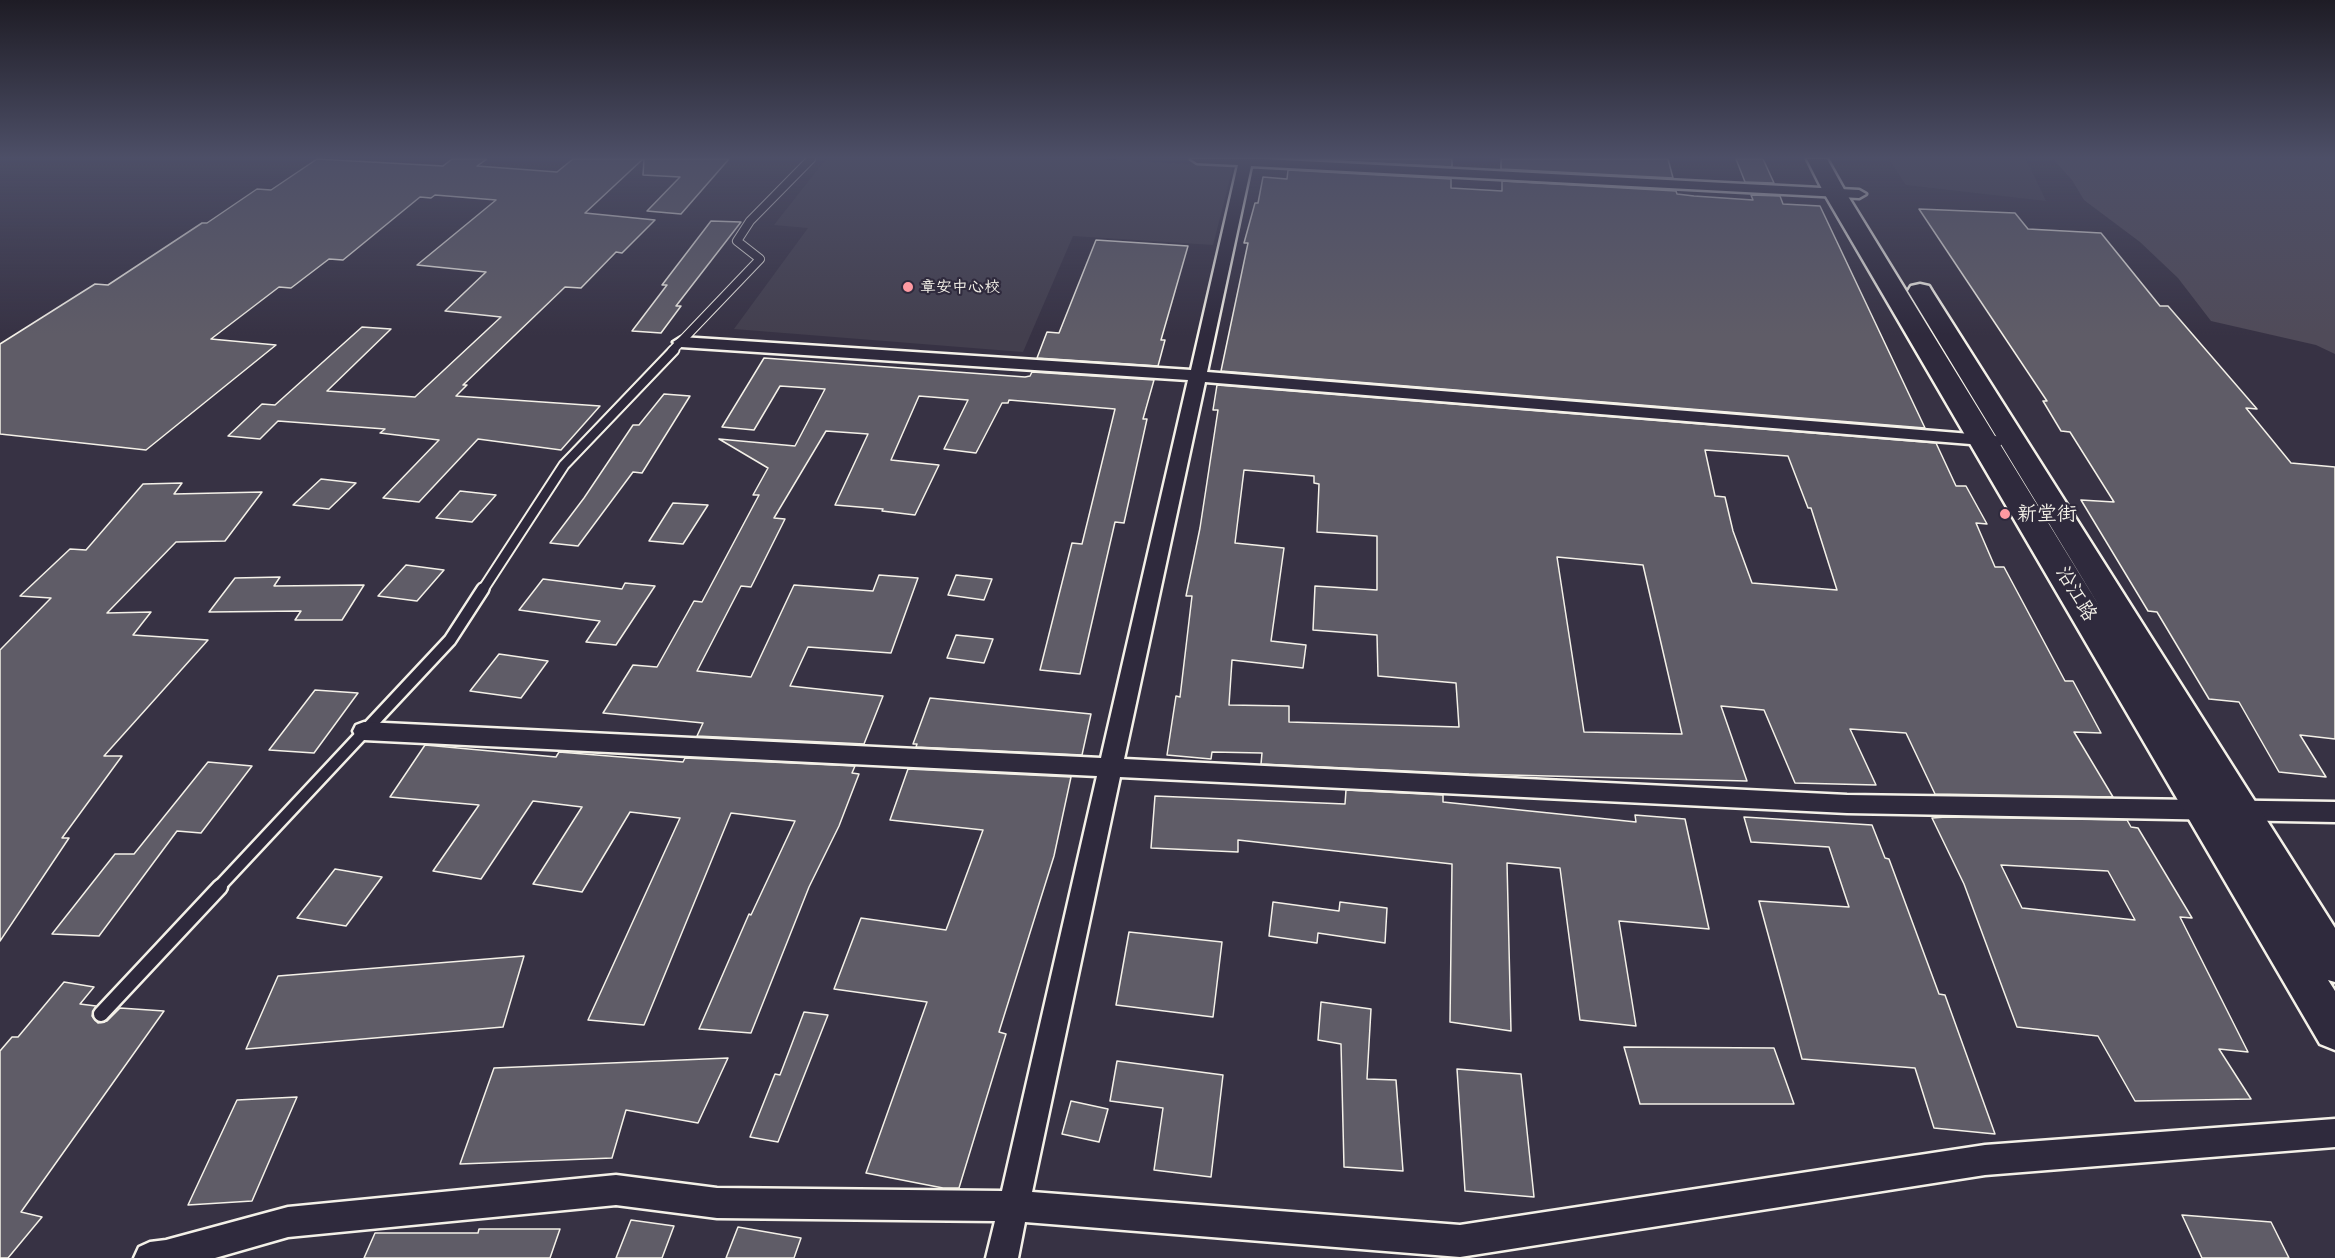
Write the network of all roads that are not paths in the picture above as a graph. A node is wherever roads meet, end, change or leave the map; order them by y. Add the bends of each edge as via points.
1 (753, 218) edge
2 (1232, 218) edge
3 (1860, 218) edge
4 (1863, 218) edge
5 (681, 342) junction
6 (1198, 376) junction
7 (1985, 441) junction
8 (2016, 443) junction
9 (364, 731) junction
10 (1111, 766) junction
11 (2205, 809) junction
12 (2243, 812) junction
13 (2335, 812) edge
14 (2335, 964) edge
15 (100, 1014) dead end
16 (2335, 1030) edge
17 (2335, 1133) edge
18 (1014, 1206) junction
19 (150, 1258) edge
20 (1002, 1258) edge

1 - 5 lane via 737,241 760,259
2 - 6 street
3 - 7 main road, 沿江路
4 - 8 main road, 沿江路
5 - 6 street
5 - 9 lane via 564,465 450,640
6 - 7 street
6 - 10 street
7 - 8 street
7 - 11 main road, 沿江路
8 - 12 main road, 沿江路
9 - 10 street
9 - 15 lane
10 - 11 street via 1847,804
10 - 18 street
11 - 12 street
11 - 16 main road, 沿江路
12 - 13 street
12 - 14 main road, 沿江路
17 - 18 street via 1984,1160 1460,1242
18 - 19 street via 717,1203 616,1190 288,1222
18 - 20 street

